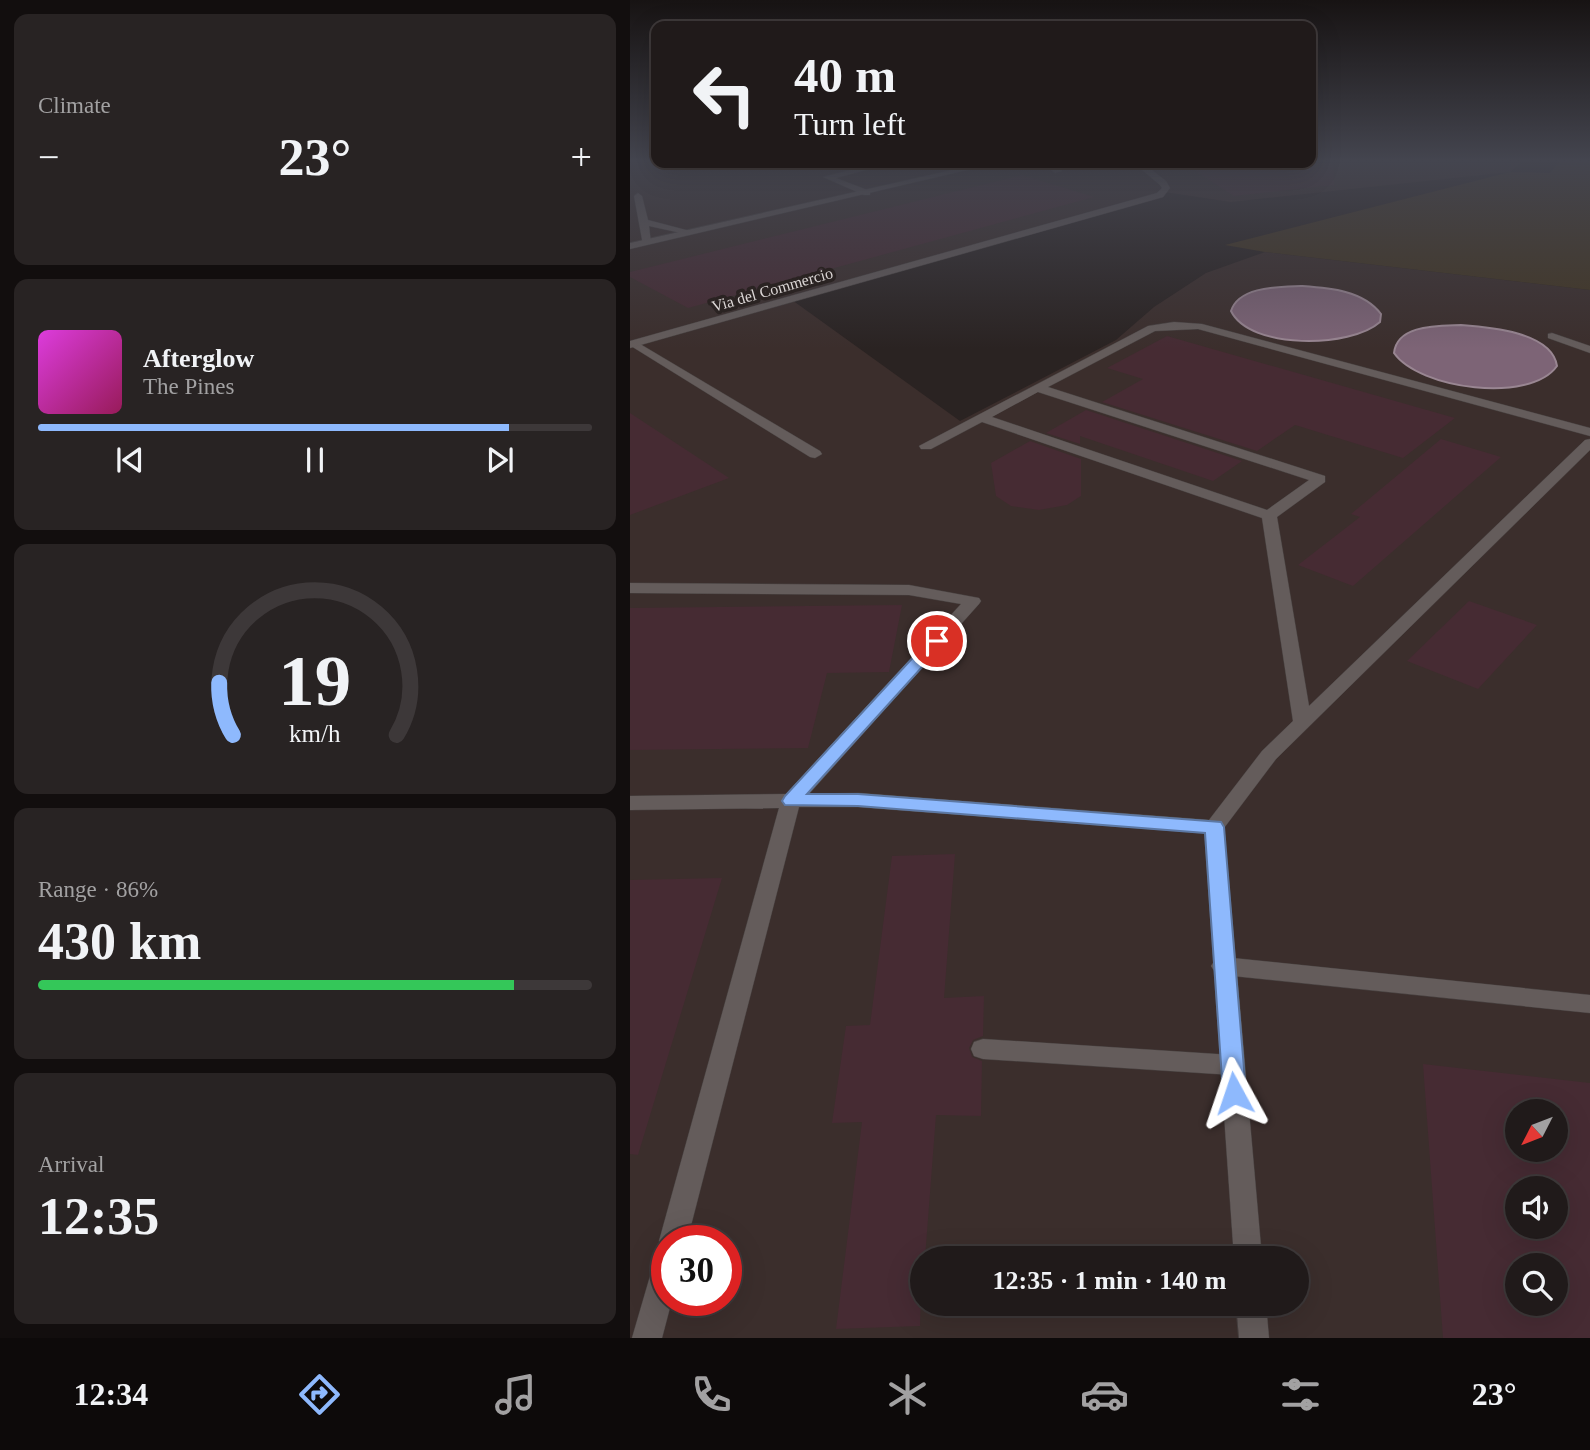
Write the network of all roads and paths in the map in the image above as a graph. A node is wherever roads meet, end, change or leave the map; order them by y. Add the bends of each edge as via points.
1 (644, 224) edge
2 (658, 224) edge
3 (726, 224) edge
4 (1056, 224) edge
5 (687, 233) junction
6 (646, 243) junction
7 (630, 246) edge
8 (1552, 336) dead end
9 (632, 344) edge
10 (1590, 350) edge
11 (1038, 388) junction
12 (981, 418) junction
13 (1590, 432) edge
14 (1590, 443) edge
15 (926, 446) dead end
16 (815, 454) dead end
17 (1269, 516) junction
18 (630, 588) edge
19 (1302, 722) junction
20 (791, 801) junction
21 (630, 803) edge
22 (1214, 827) junction
23 (1223, 966) junction
24 (1590, 1004) edge
25 (983, 1049) dead end
26 (1232, 1065) junction
27 (677, 1225) edge
28 (1247, 1246) edge
29 (654, 1316) edge
30 (1252, 1316) edge
31 (648, 1338) edge
32 (1254, 1338) edge

1 - 6 street
2 - 5 street
3 - 5 street
4 - 9 street, Via del Commercio
5 - 6 street
6 - 7 street
8 - 10 street
9 - 16 street
11 - 12 street
11 - 13 street via 1152,328 1186,325
11 - 17 street via 1320,479
12 - 15 street
12 - 17 street
14 - 19 street
17 - 19 street
18 - 20 street via 909,590 973,601
19 - 22 street via 1269,755
20 - 21 street
20 - 22 street via 858,800
20 - 27 street
22 - 23 street
23 - 24 street
23 - 26 street
25 - 26 street
26 - 28 street
29 - 31 street
30 - 32 street

